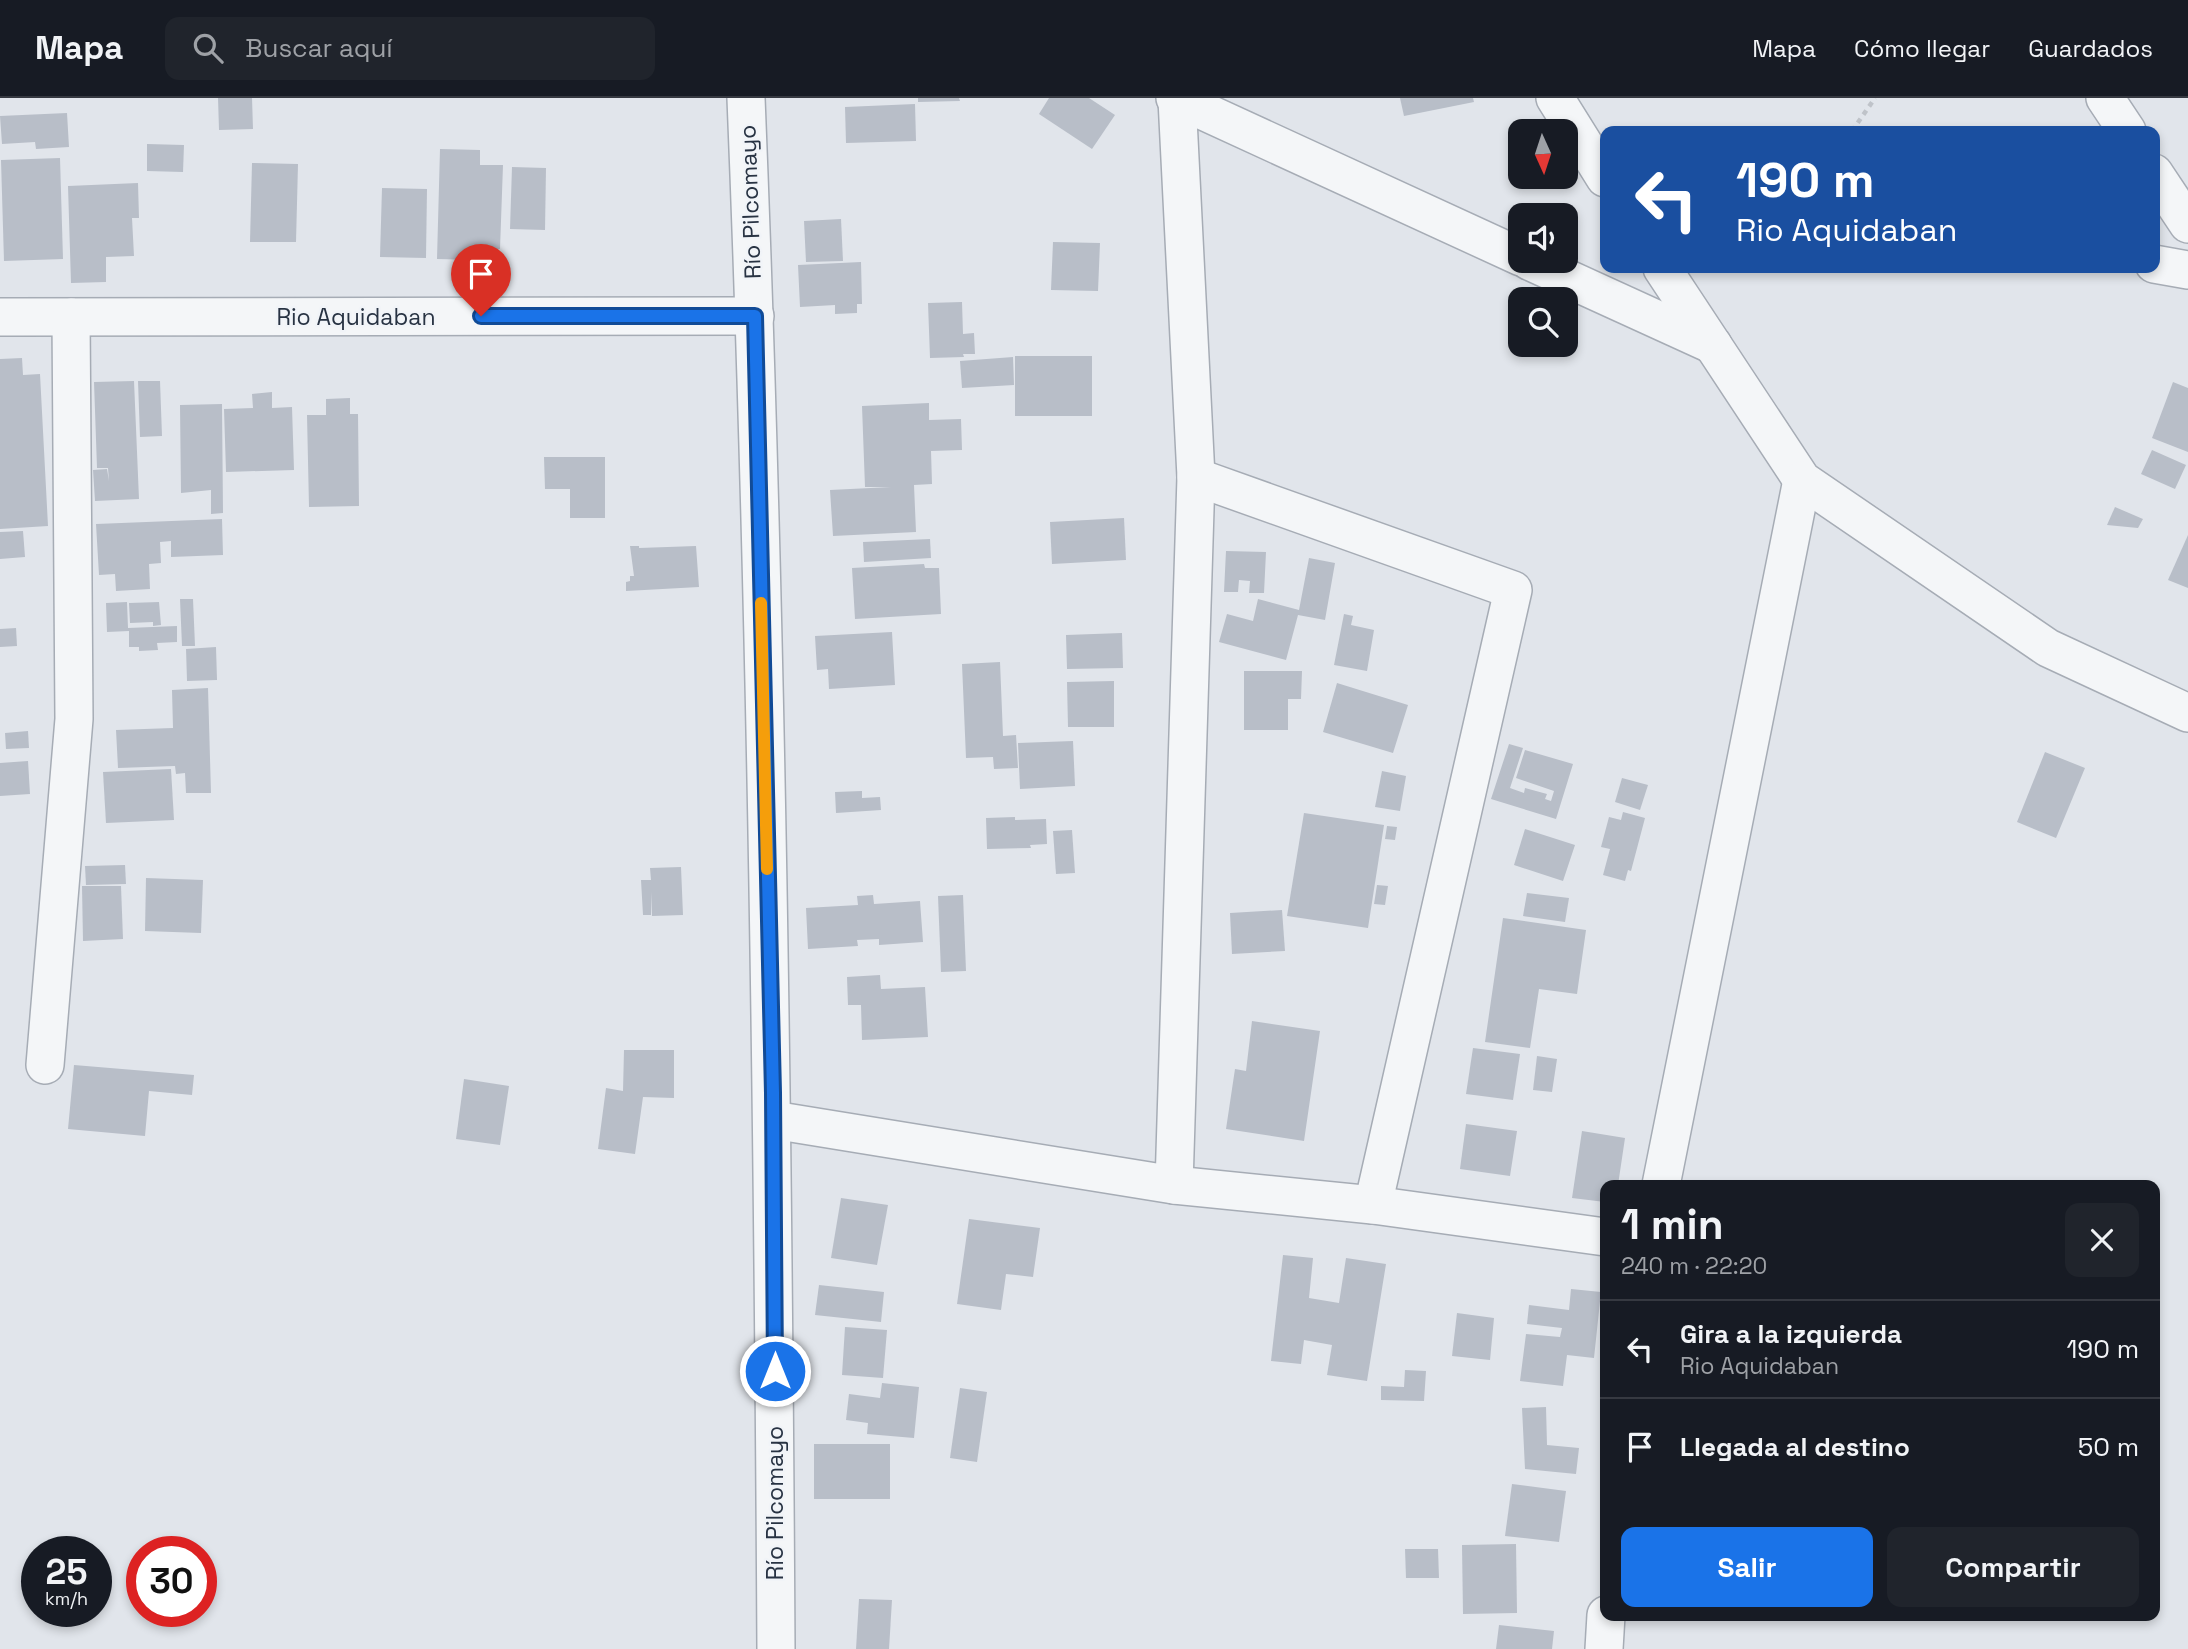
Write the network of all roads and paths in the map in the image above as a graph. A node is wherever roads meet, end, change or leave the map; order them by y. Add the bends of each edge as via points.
1 (746, 98) edge
2 (1176, 98) edge
3 (1555, 98) edge
4 (1875, 98) edge
5 (2105, 98) edge
6 (1855, 126) edge
7 (2124, 126) edge
8 (1600, 170) edge
9 (2160, 182) edge
10 (2188, 224) edge
11 (1508, 251) edge
12 (2160, 265) edge
13 (2188, 270) edge
14 (1555, 273) edge
15 (1665, 273) edge
16 (755, 316) junction
17 (0, 317) edge
18 (71, 317) junction
19 (1713, 345) junction
20 (1196, 477) junction
21 (1802, 480) junction
22 (2188, 713) edge
23 (45, 1065) dead end
24 (773, 1120) junction
25 (1662, 1180) edge
26 (1174, 1185) junction
27 (1373, 1205) junction
28 (1600, 1236) edge
29 (1606, 1621) edge
30 (776, 1649) edge
31 (1604, 1649) edge

1 - 16 street, Río Pilcomayo
2 - 11 street
2 - 20 street
3 - 8 street
4 - 6 path
5 - 7 street
9 - 10 street
12 - 13 street
14 - 19 street
15 - 19 street
16 - 18 street, Rio Aquidaban
16 - 24 street, Río Pilcomayo
17 - 18 street, Rio Aquidaban
18 - 23 street via 74,719
19 - 21 street
20 - 26 street
20 - 27 street via 1513,590
21 - 22 street via 2048,648
21 - 25 street
24 - 26 street
24 - 30 street, Río Pilcomayo
26 - 27 street
27 - 28 street
29 - 31 street

